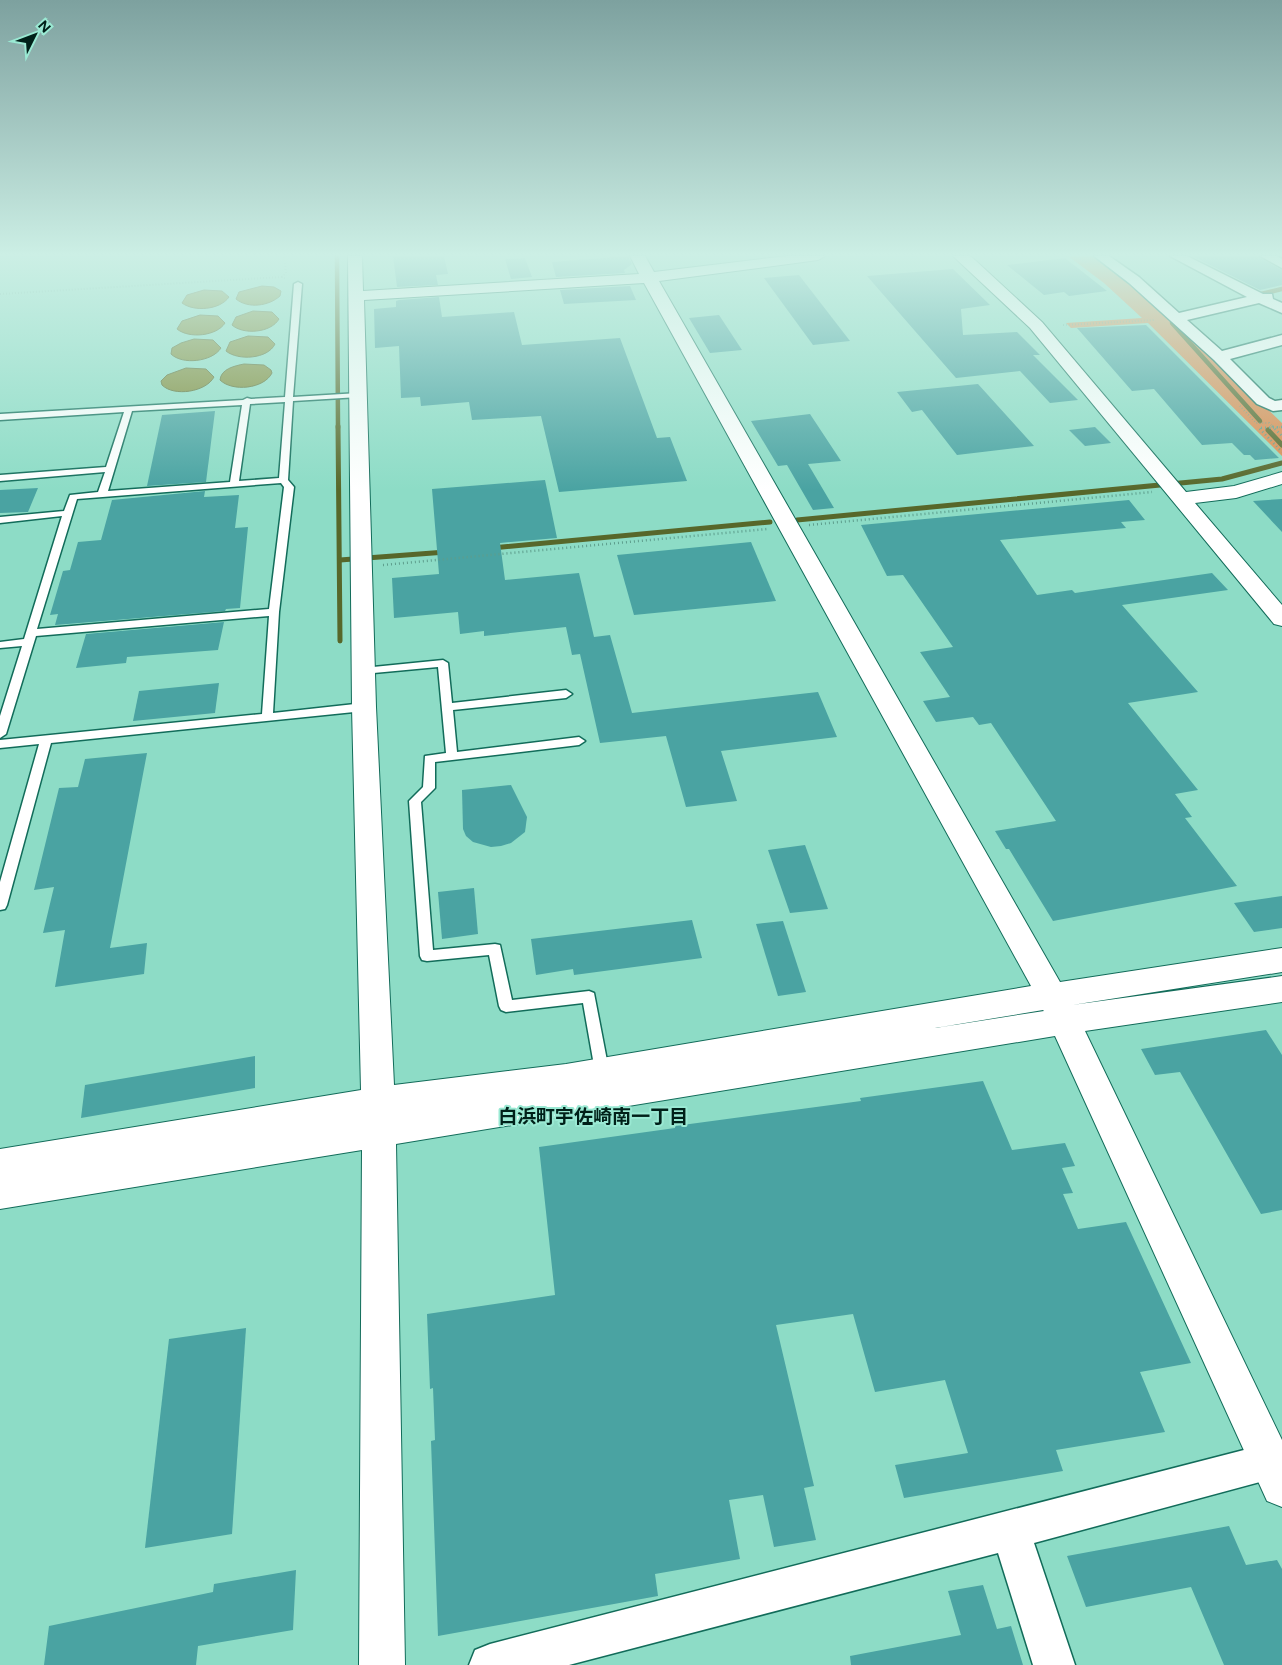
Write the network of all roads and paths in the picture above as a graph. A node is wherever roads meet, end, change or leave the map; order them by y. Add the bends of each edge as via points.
1 (294, 334) edge
2 (357, 334) edge
3 (680, 334) edge
4 (1044, 334) edge
5 (1059, 334) edge
6 (1194, 334) edge
7 (1282, 340) edge
8 (1219, 356) junction
9 (359, 395) junction
10 (247, 400) junction
11 (288, 400) junction
12 (1282, 405) edge
13 (129, 409) junction
14 (0, 417) edge
15 (1282, 427) edge
16 (1282, 452) edge
17 (110, 469) junction
18 (0, 478) edge
19 (1282, 478) edge
20 (282, 480) junction
21 (234, 484) junction
22 (1160, 491) dead end
23 (102, 495) junction
24 (1192, 497) junction
25 (68, 513) junction
26 (0, 520) edge
27 (801, 525) dead end
28 (768, 529) dead end
29 (377, 565) dead end
30 (1263, 569) dead end
31 (274, 612) junction
32 (1282, 619) edge
33 (30, 638) junction
34 (0, 645) edge
35 (363, 671) junction
36 (566, 694) dead end
37 (364, 707) junction
38 (447, 707) junction
39 (267, 717) junction
40 (0, 734) edge
41 (46, 739) junction
42 (580, 741) dead end
43 (0, 744) edge
44 (452, 756) junction
45 (0, 904) edge
46 (1282, 960) edge
47 (1282, 990) edge
48 (1059, 1008) junction
49 (602, 1071) junction
50 (378, 1117) junction
51 (0, 1165) edge
52 (0, 1193) edge
53 (1276, 1474) edge
54 (1010, 1530) junction
55 (382, 1665) edge
56 (490, 1665) edge
57 (1054, 1665) edge

1 - 11 lane
2 - 9 street
3 - 48 street
4 - 24 street
5 - 24 street
6 - 8 street
7 - 8 street
8 - 12 street via 1263,401 1273,406
9 - 11 lane
9 - 35 street
10 - 11 lane
10 - 13 lane
10 - 21 lane
11 - 20 lane
13 - 14 lane
13 - 17 lane
15 - 16 path, bridge via 1259,428
17 - 18 lane
17 - 23 lane
19 - 24 street via 1236,492
20 - 21 lane
20 - 31 lane via 289,486
21 - 23 lane
22 - 27 path
23 - 25 lane via 73,497
24 - 30 street
24 - 32 street
25 - 26 lane
25 - 33 lane
28 - 29 path
31 - 33 lane
31 - 39 lane
33 - 34 lane
33 - 40 lane
35 - 37 street
35 - 38 lane via 443,663
36 - 38 lane
37 - 39 lane
37 - 50 street
38 - 44 lane
39 - 41 lane
41 - 43 lane
41 - 45 lane
42 - 44 lane
44 - 49 lane via 429,759 429,788 414,801 427,956 495,949 506,1006 589,997
46 - 48 street
47 - 48 street
48 - 49 street
48 - 50 street
48 - 53 street
49 - 50 street
50 - 51 street
50 - 52 street
50 - 55 street
53 - 54 street
54 - 56 street
54 - 57 street

